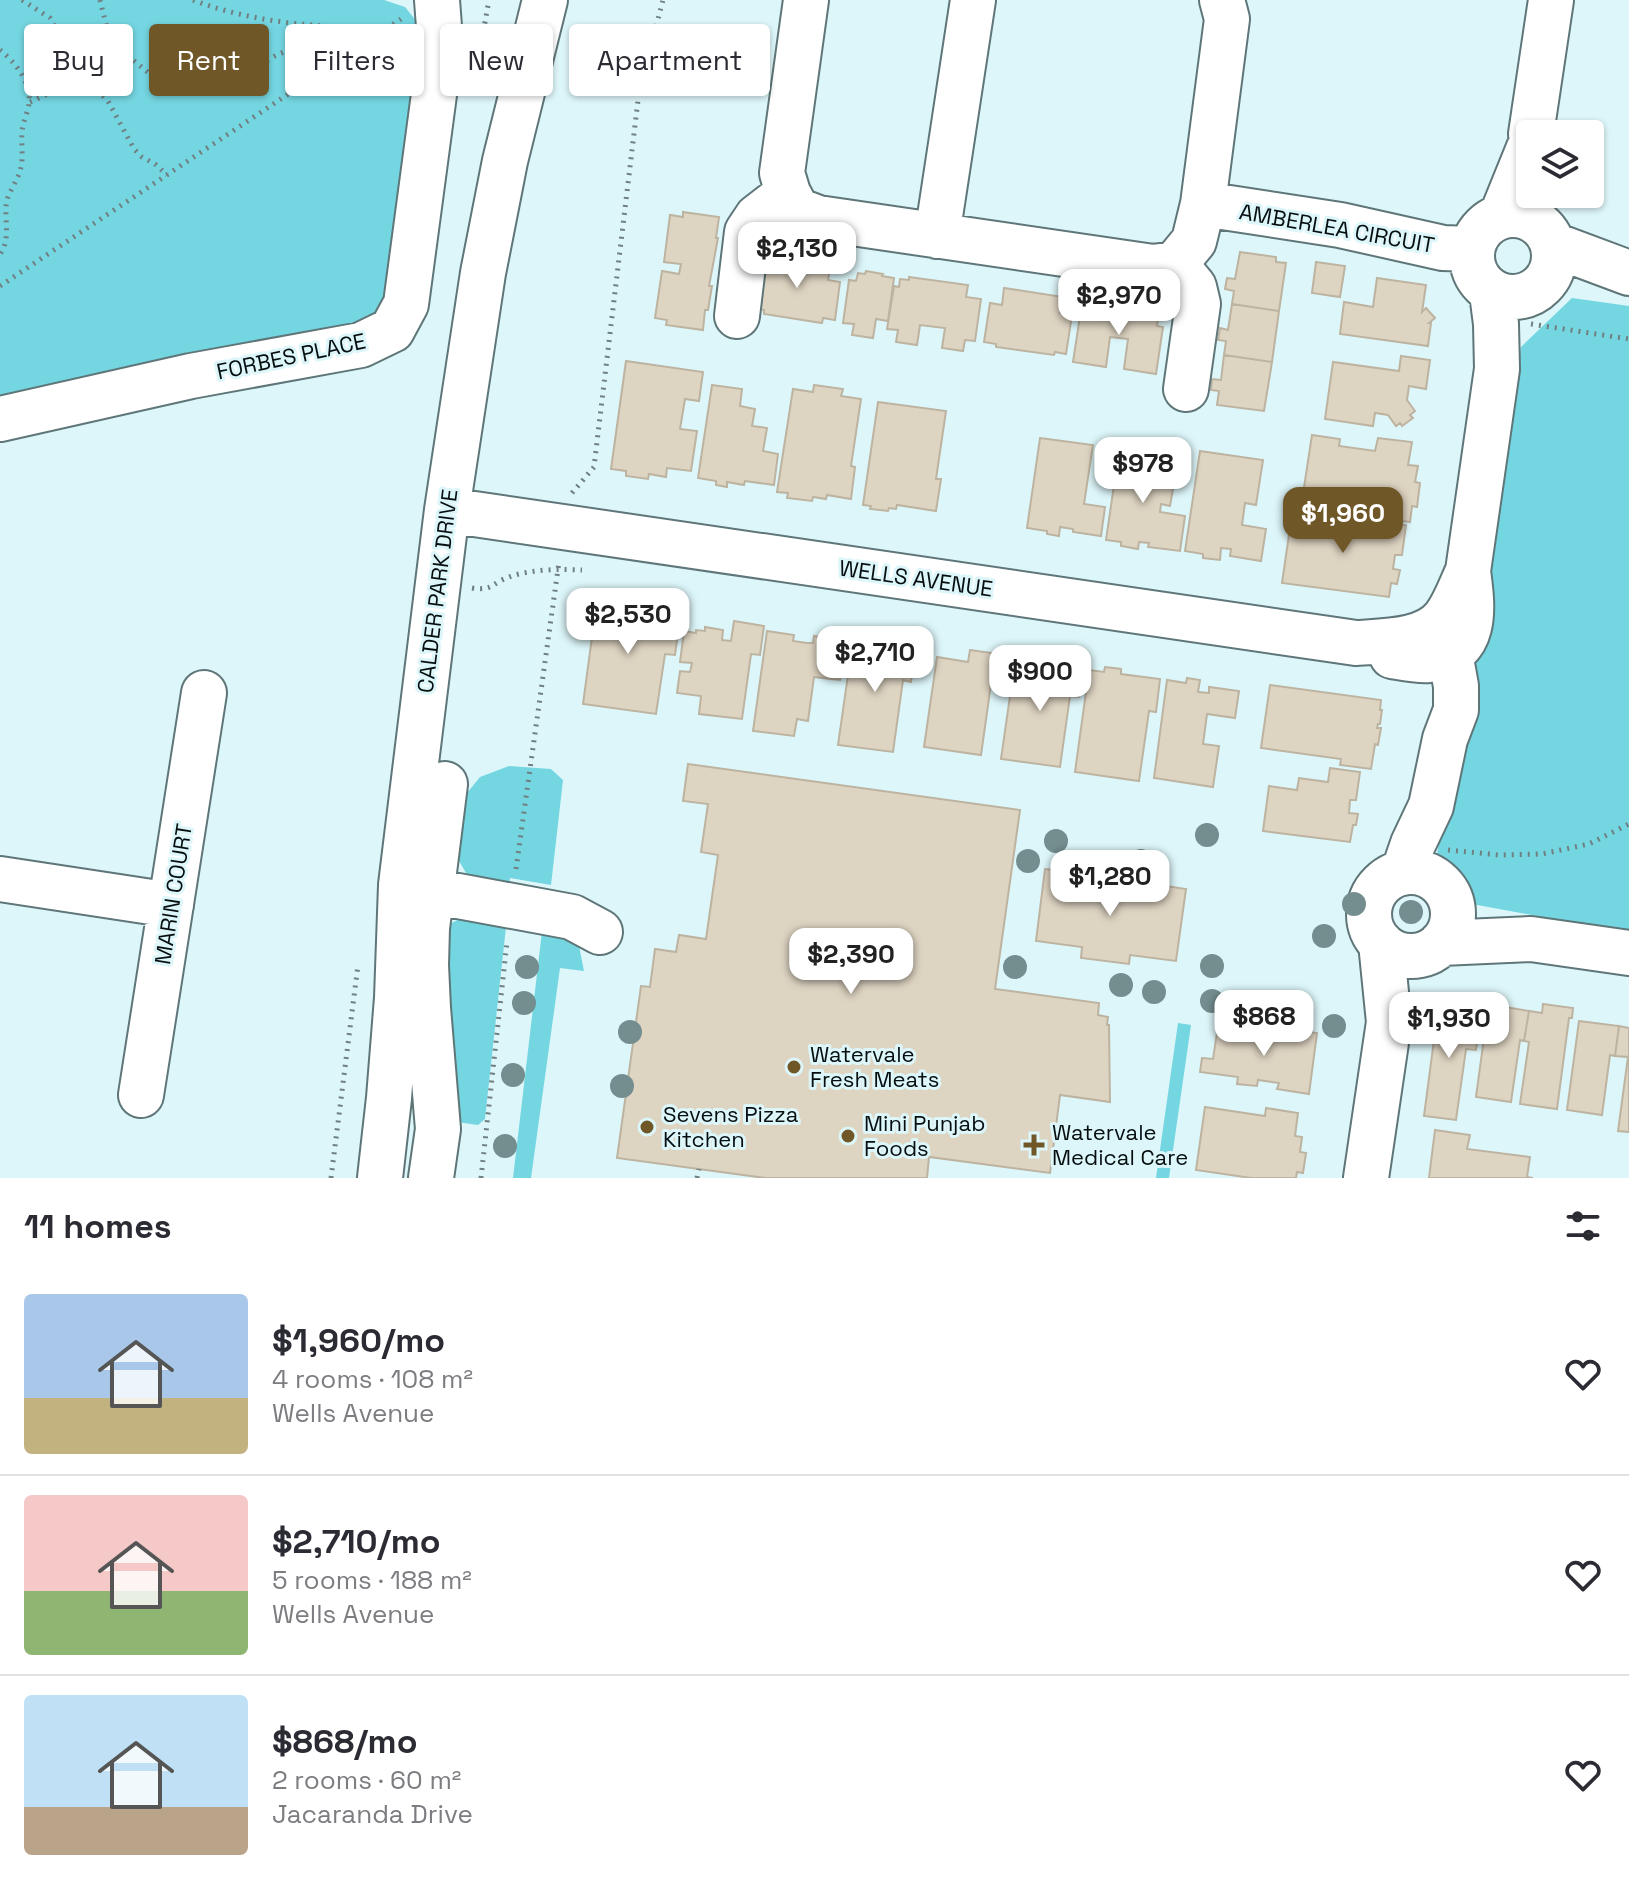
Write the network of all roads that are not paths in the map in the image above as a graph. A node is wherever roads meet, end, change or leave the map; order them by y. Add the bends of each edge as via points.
1 (806, 0) edge
2 (973, 0) edge
3 (1222, 0) edge
4 (1551, 0) edge
5 (543, 6) edge
6 (440, 33) edge
7 (1533, 120) edge
8 (788, 193) junction
9 (1203, 204) junction
10 (1527, 208) edge
11 (937, 236) junction
12 (1526, 259) edge
13 (1175, 264) junction
14 (1626, 272) edge
15 (737, 316) dead end
16 (1186, 389) dead end
17 (0, 419) edge
18 (462, 512) junction
19 (1438, 647) junction
20 (204, 693) dead end
21 (0, 879) edge
22 (417, 889) junction
23 (1432, 902) junction
24 (171, 905) junction
25 (600, 932) dead end
26 (1381, 943) junction
27 (1629, 953) edge
28 (1389, 1022) junction
29 (141, 1095) dead end
30 (380, 1178) edge
31 (431, 1178) edge
32 (1366, 1178) edge

1 - 8 street via 782,173
2 - 11 street
3 - 9 street via 1227,19
4 - 7 street
5 - 18 street, CALDER PARK DRIVE
6 - 17 street, FORBES PLACE via 406,304 392,330 361,345
8 - 11 street via 797,210 818,218
8 - 15 street via 747,232
9 - 12 street, AMBERLEA CIRCUIT via 1472,249 1482,284
9 - 13 street via 1194,241
10 - 12 street
11 - 13 street via 1153,267
12 - 14 street via 1576,276
12 - 19 street via 1496,324 1497,369 1468,571 1445,618
13 - 16 street via 1194,287 1198,304
18 - 19 street, WELLS AVENUE via 561,548 1356,643 1404,640
18 - 22 street, CALDER PARK DRIVE
18 - 22 street, CALDER PARK DRIVE via 467,587
19 - 23 street via 1445,739 1431,806 1413,844
20 - 24 street, MARIN COURT
21 - 24 street
22 - 25 street via 572,917
22 - 30 street, CALDER PARK DRIVE via 396,1012
22 - 31 street, CALDER PARK DRIVE via 427,928 438,1129
23 - 26 street via 1400,954
23 - 26 street via 1384,881 1370,904 1369,918
23 - 27 street via 1531,939
23 - 28 street
24 - 29 street, MARIN COURT
26 - 28 street
28 - 32 street

